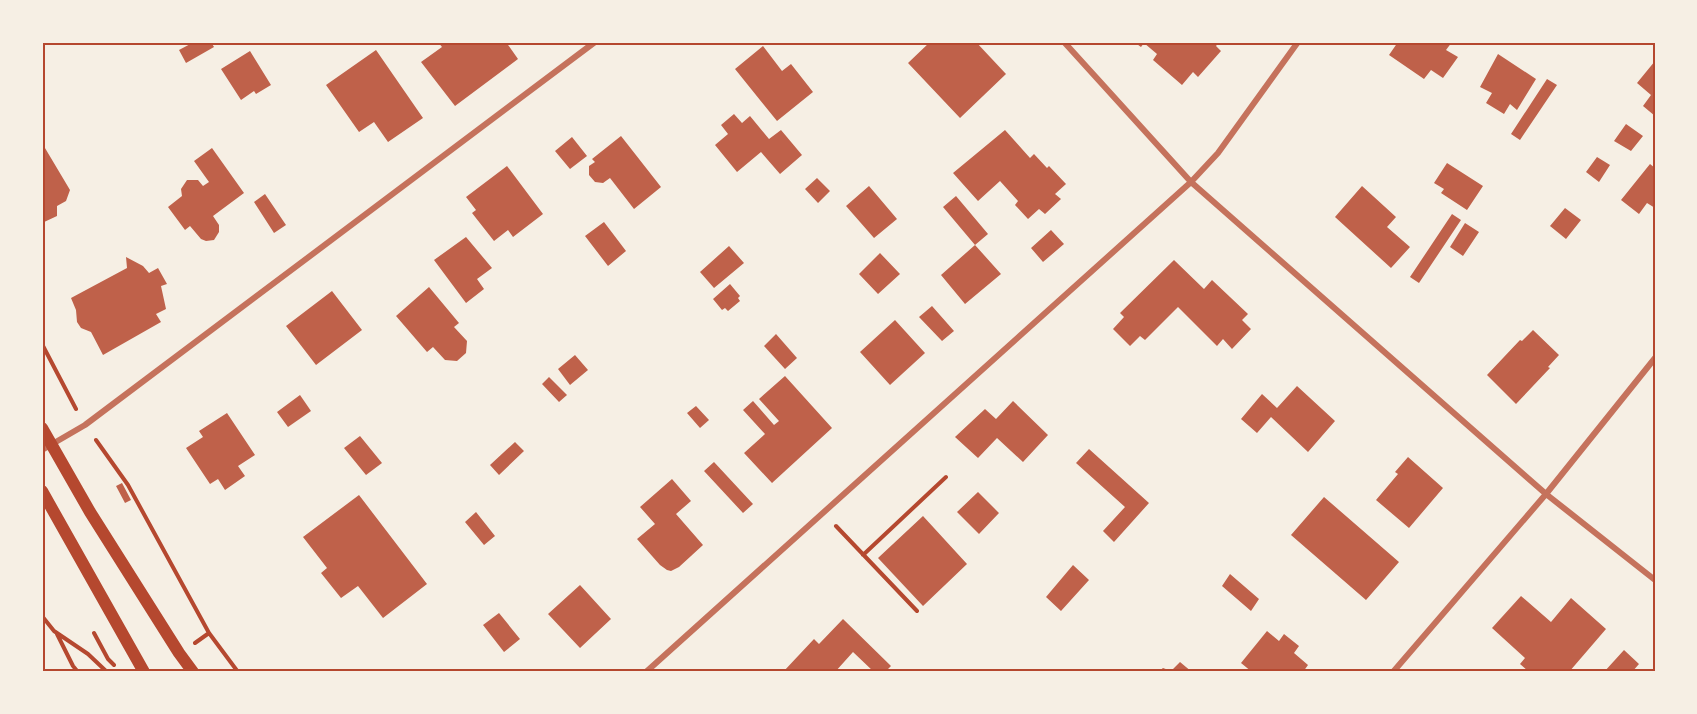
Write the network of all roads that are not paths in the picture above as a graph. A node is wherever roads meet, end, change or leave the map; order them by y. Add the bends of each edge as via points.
1 (595, 42) edge
2 (1064, 42) edge
3 (1298, 42) edge
4 (1191, 182) junction
5 (1655, 358) edge
6 (42, 428) edge
7 (46, 447) edge
8 (42, 491) edge
9 (1546, 494) junction
10 (1655, 580) edge
11 (144, 672) edge
12 (194, 672) edge
13 (646, 672) edge
14 (1393, 672) edge

1 - 7 street via 85,425
2 - 4 street
3 - 4 street via 1218,153
4 - 9 street
4 - 13 street
5 - 9 street
6 - 7 main road
7 - 12 main road
8 - 11 main road
9 - 10 street
9 - 14 street

